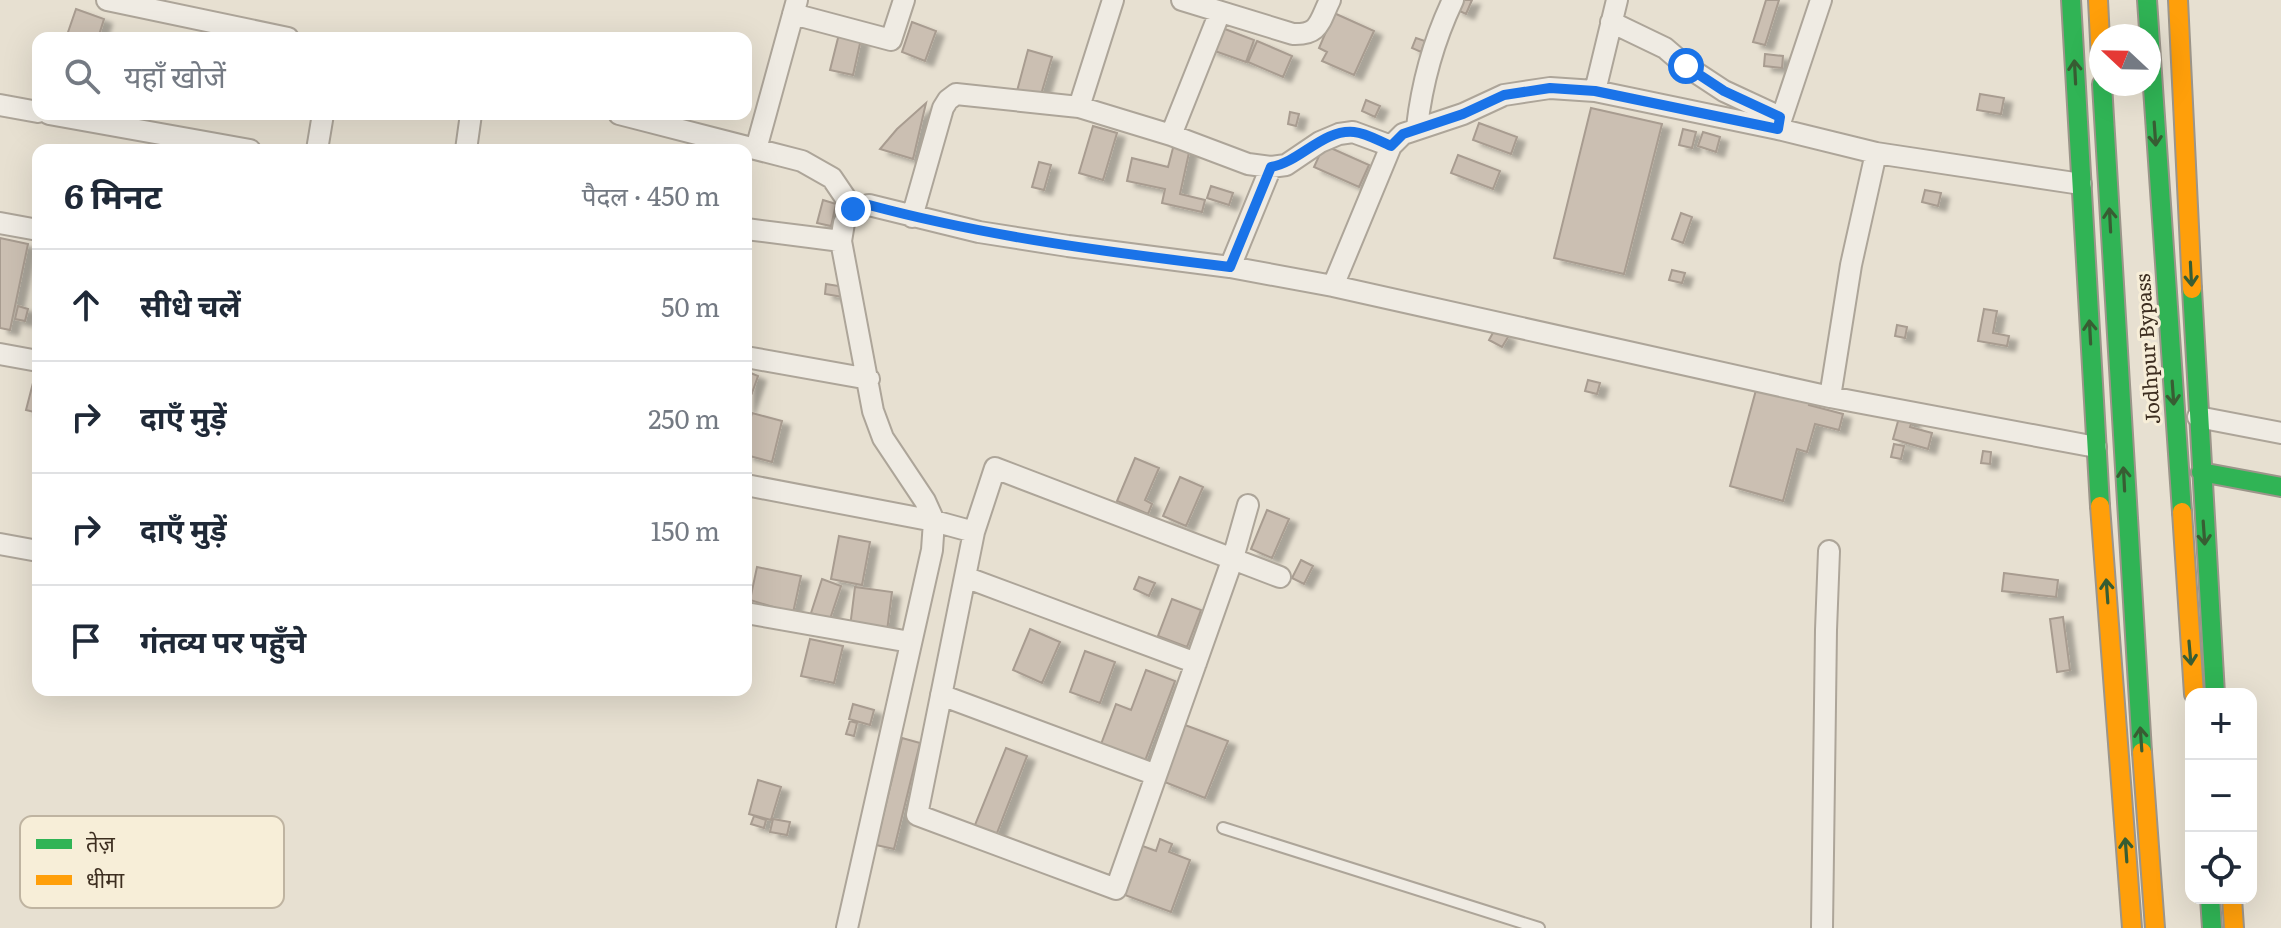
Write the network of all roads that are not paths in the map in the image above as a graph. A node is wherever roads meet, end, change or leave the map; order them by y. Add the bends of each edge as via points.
1 (107, 0) edge
2 (904, 0) edge
3 (1113, 0) edge
4 (1182, 0) edge
5 (1330, 0) edge
6 (1453, 0) edge
7 (1617, 0) edge
8 (1821, 0) edge
9 (2071, 0) edge
10 (2098, 0) edge
11 (2147, 0) edge
12 (2178, 0) edge
13 (795, 7) edge
14 (1220, 12) junction
15 (1611, 22) junction
16 (2099, 24) edge
17 (259, 32) edge
18 (1595, 91) junction
19 (2103, 96) edge
20 (0, 105) edge
21 (1079, 107) junction
22 (32, 111) edge
23 (82, 120) edge
24 (322, 120) edge
25 (470, 120) edge
26 (642, 120) edge
27 (1779, 123) junction
28 (1417, 127) junction
29 (1171, 135) junction
30 (216, 144) edge
31 (318, 144) edge
32 (467, 144) edge
33 (736, 144) edge
34 (1391, 146) junction
35 (752, 148) edge
36 (756, 149) junction
37 (1876, 153) junction
38 (1271, 167) junction
39 (2081, 184) junction
40 (853, 209) junction
41 (912, 217) junction
42 (0, 223) edge
43 (32, 229) edge
44 (752, 230) edge
45 (841, 241) junction
46 (1230, 267) junction
47 (1333, 286) junction
48 (0, 354) edge
49 (752, 358) edge
50 (32, 360) edge
51 (869, 379) junction
52 (1830, 397) junction
53 (2198, 417) junction
54 (2281, 433) edge
55 (2096, 447) junction
56 (2201, 472) junction
57 (752, 486) edge
58 (2281, 487) edge
59 (1248, 505) dead end
60 (934, 521) junction
61 (974, 532) junction
62 (0, 544) edge
63 (32, 550) edge
64 (1829, 551) dead end
65 (1233, 558) junction
66 (965, 577) junction
67 (1280, 577) dead end
68 (752, 614) edge
69 (910, 642) junction
70 (1196, 663) junction
71 (2194, 688) edge
72 (2215, 688) edge
73 (941, 695) junction
74 (1156, 775) junction
75 (1223, 828) dead end
76 (2210, 904) edge
77 (2232, 904) edge
78 (847, 928) edge
79 (1539, 928) edge
80 (1822, 928) edge
81 (2132, 928) edge
82 (2155, 928) edge
83 (2212, 928) edge
84 (2234, 928) edge

1 - 17 street
2 - 13 street via 891,40
3 - 21 street
4 - 14 street
5 - 14 street via 1308,35
6 - 28 street via 1421,92
7 - 15 street
8 - 27 street
39 -> 9 main road
10 - 16 main road
11 -> 71 main road, Jodhpur Bypass
12 -> 53 main road
13 - 36 street
14 - 29 street
15 - 18 street
15 - 27 street via 1665,48 1695,73
18 - 27 street
18 - 28 street via 1550,88 1504,95
82 -> 19 main road
20 - 22 street
21 - 29 street
21 - 41 street via 956,94 943,108
23 - 30 street
24 - 31 street
25 - 32 street
26 - 33 street
27 - 37 street
28 - 34 street
29 - 38 street via 1248,164
34 - 38 street via 1353,132 1339,134 1286,165
34 - 47 street
35 - 36 street
36 - 40 street via 818,169 832,178
37 - 39 street
37 - 52 street
38 - 46 street
55 -> 39 main road
40 - 41 street via 869,205
40 - 45 street
41 - 46 street via 1068,246
42 - 43 street
44 - 45 street
45 - 51 street
46 - 47 street
47 - 52 street
48 - 50 street
49 - 51 street
51 - 60 street via 883,438
52 - 55 street
53 - 54 street
53 - 56 main road
81 -> 55 main road
56 - 58 main road
56 -> 72 main road
57 - 60 street
59 - 65 street
60 - 61 street
60 - 69 street
61 - 65 street via 995,468
61 - 66 street
62 - 63 street
64 - 80 street
65 - 67 street
65 - 70 street
66 - 70 street
66 - 73 street
68 - 69 street
69 - 78 street
70 - 74 street
73 - 74 street
73 - 74 street via 917,815 945,826 1116,889
75 - 79 lane
76 - 83 main road
77 - 84 main road

